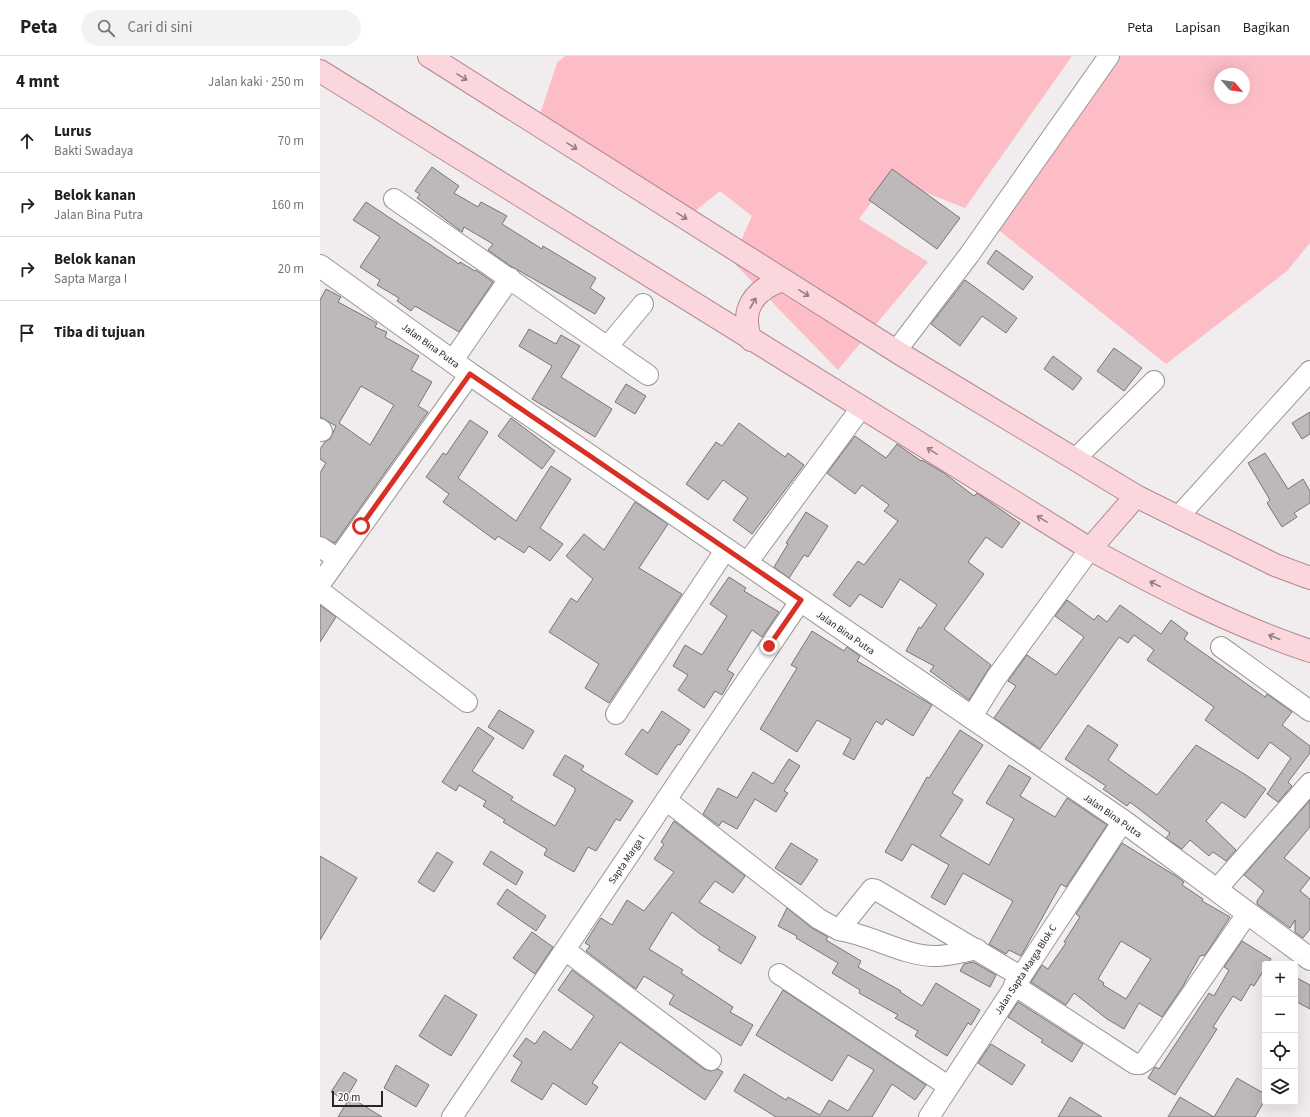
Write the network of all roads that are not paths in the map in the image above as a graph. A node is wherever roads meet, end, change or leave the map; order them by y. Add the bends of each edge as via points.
1 (429, 56) edge
2 (1109, 56) edge
3 (320, 71) edge
4 (394, 199) dead end
5 (320, 266) edge
6 (510, 278) junction
7 (783, 280) junction
8 (643, 304) dead end
9 (751, 340) junction
10 (608, 346) junction
11 (896, 351) junction
12 (452, 360) junction
13 (1310, 371) edge
14 (470, 374) junction
15 (648, 375) dead end
16 (1154, 381) dead end
17 (861, 408) junction
18 (1076, 458) junction
19 (1136, 496) junction
20 (1178, 517) junction
21 (320, 547) edge
22 (726, 549) junction
23 (1090, 549) junction
24 (338, 559) junction
25 (748, 563) junction
26 (1309, 576) edge
27 (320, 584) edge
28 (320, 591) edge
29 (801, 600) junction
30 (1221, 647) dead end
31 (1310, 651) edge
32 (468, 702) dead end
33 (1310, 711) edge
34 (616, 714) dead end
35 (971, 718) junction
36 (1310, 782) edge
37 (666, 800) junction
38 (1123, 821) junction
39 (1216, 890) junction
40 (1247, 914) junction
41 (839, 930) junction
42 (565, 950) junction
43 (977, 950) junction
44 (1310, 959) edge
45 (779, 974) dead end
46 (1017, 980) junction
47 (711, 1060) dead end
48 (948, 1086) junction
49 (452, 1117) edge
50 (929, 1117) edge

1 -> 7 main road
2 - 11 street via 969,255
3 - 9 main road
4 - 6 street
5 - 12 street, Jalan Bina Putra
6 - 10 street
6 - 12 street
9 -> 7 main road via 747,322 753,301 766,287
7 -> 11 main road
8 - 10 street
9 - 17 main road
10 - 15 street
11 - 18 main road
12 - 14 street, Jalan Bina Putra
13 - 20 street
14 - 22 street, Jalan Bina Putra
14 - 24 street
16 - 18 street
23 -> 17 main road
17 - 25 street
18 - 19 main road
19 - 20 main road
19 - 23 main road
20 - 26 main road via 1275,565
21 - 24 street
22 - 25 street, Jalan Bina Putra
22 - 34 street
31 -> 23 main road via 1240,624 1150,582
23 - 35 street via 996,678
24 - 27 street
25 - 29 street, Jalan Bina Putra
28 - 32 street
29 - 35 street, Jalan Bina Putra
29 - 37 street, Sapta Marga I
30 - 33 street
35 - 38 street, Jalan Bina Putra
36 - 39 street
37 - 41 street via 819,919
37 - 42 street, Sapta Marga I
38 - 39 street, Jalan Bina Putra
38 - 46 street, Jalan Sapta Marga Blok C
39 - 40 street, Jalan Bina Putra
40 - 44 street, Jalan Bina Putra
40 - 46 street via 1146,1060 1140,1064 1135,1064
41 - 43 street via 852,932 895,948 927,955
41 - 43 street via 872,889
42 - 47 street
42 - 49 street, Sapta Marga I
43 - 46 street
45 - 48 street
46 - 48 street, Jalan Sapta Marga Blok C
48 - 50 street, Jalan Sapta Marga Blok C

